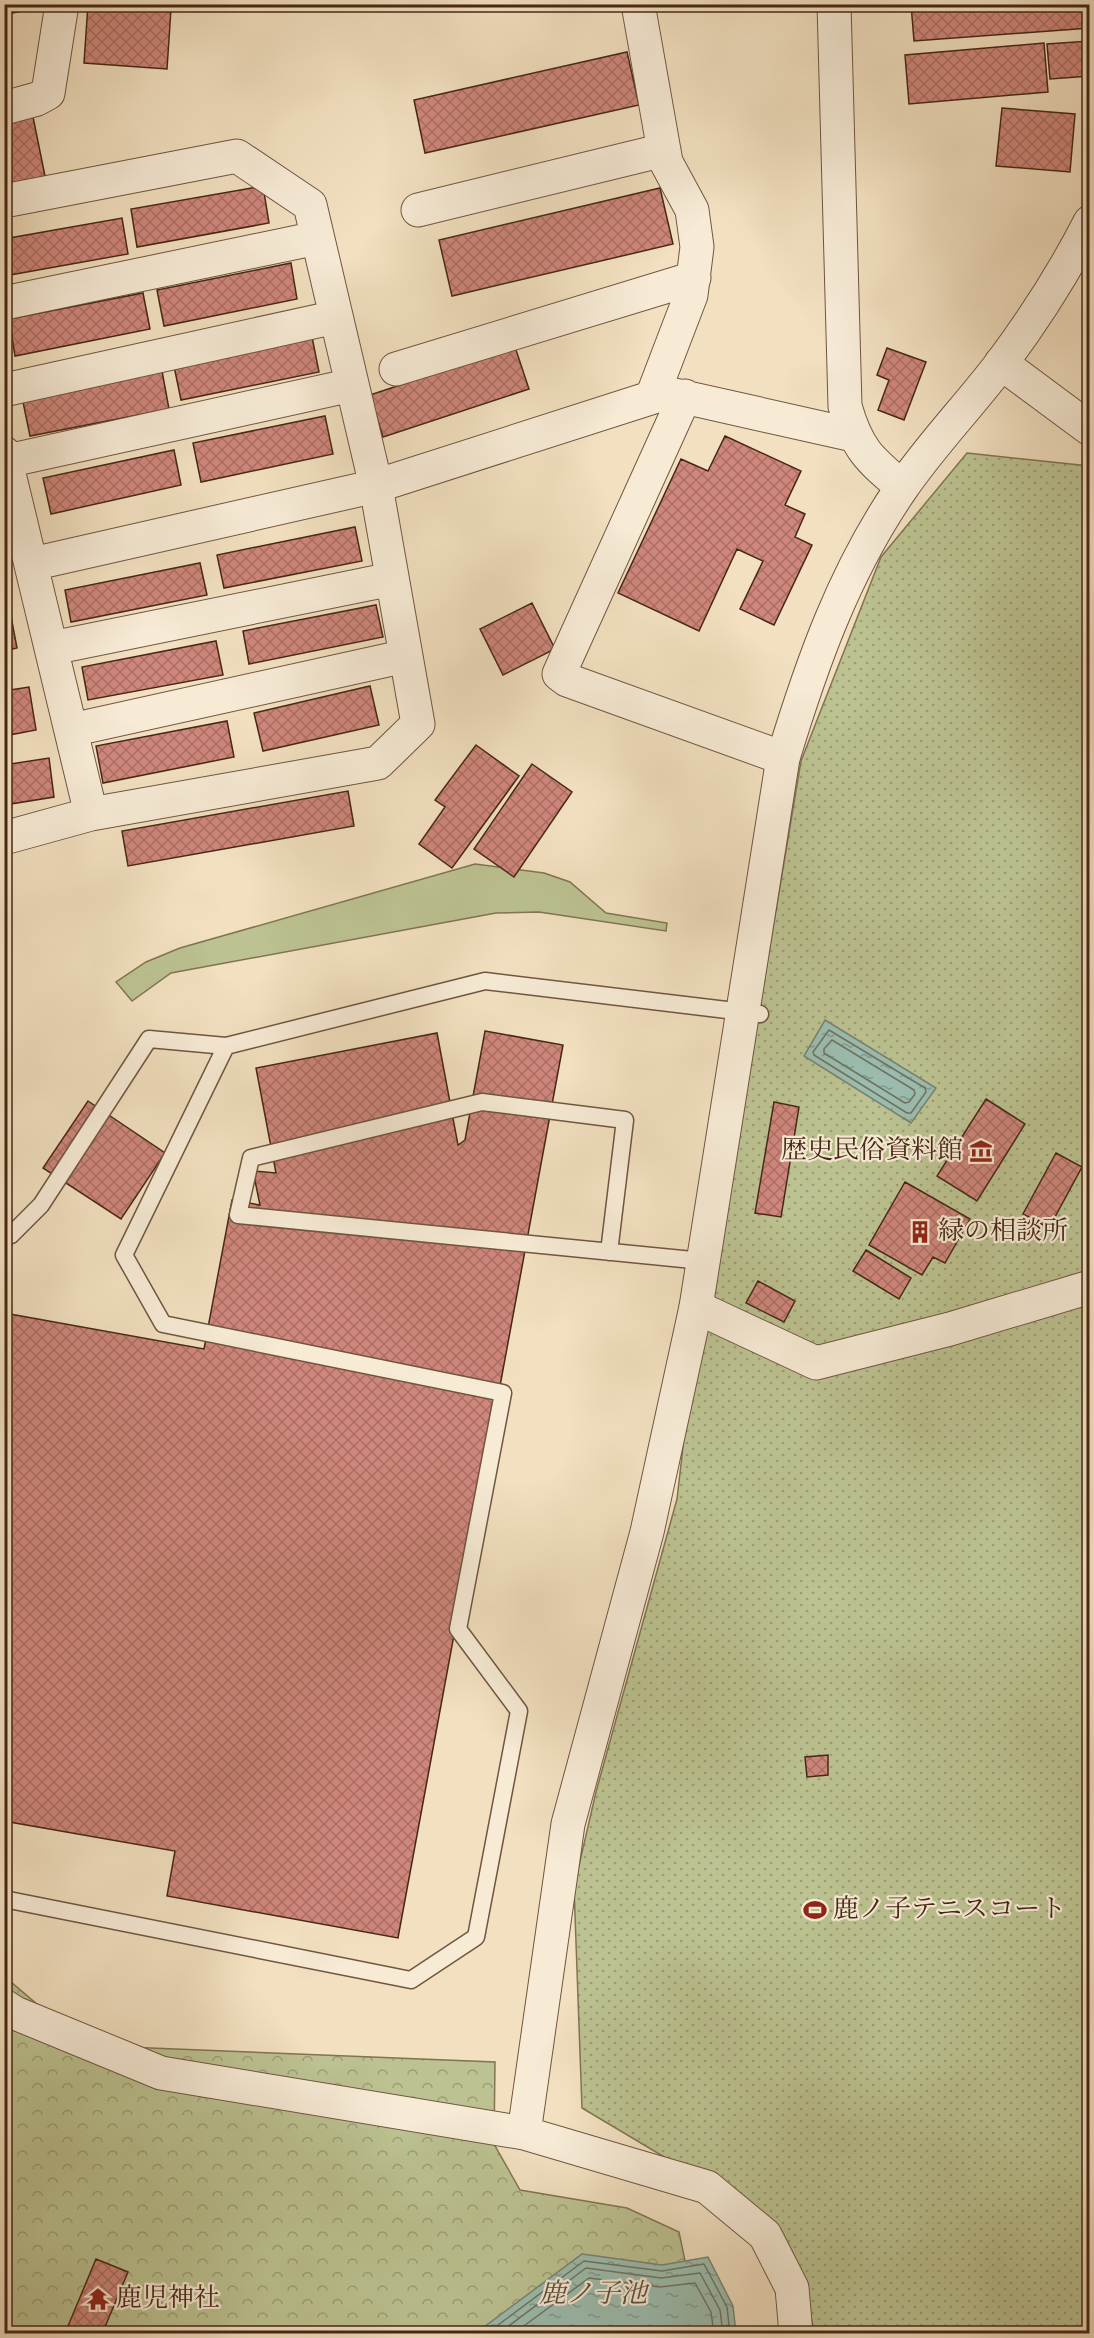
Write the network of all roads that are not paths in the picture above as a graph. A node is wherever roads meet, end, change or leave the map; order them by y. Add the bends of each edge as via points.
1 (62, 4) edge
2 (639, 4) edge
3 (834, 4) edge
4 (4, 108) edge
5 (664, 150) junction
6 (4, 201) edge
7 (418, 210) dead end
8 (1089, 222) edge
9 (317, 238) junction
10 (694, 278) junction
11 (4, 303) edge
12 (336, 316) junction
13 (1001, 363) junction
14 (396, 369) dead end
15 (352, 385) junction
16 (4, 390) edge
17 (685, 396) junction
18 (652, 397) junction
19 (1089, 429) edge
20 (853, 435) junction
21 (5, 457) edge
22 (376, 486) junction
23 (902, 487) junction
24 (32, 564) junction
25 (392, 579) junction
26 (52, 648) junction
27 (406, 656) junction
28 (71, 730) junction
29 (783, 758) junction
30 (91, 814) junction
31 (4, 838) edge
32 (751, 1013) junction
33 (226, 1046) junction
34 (4, 1238) edge
35 (609, 1252) junction
36 (703, 1261) junction
37 (1089, 1287) edge
38 (696, 1307) junction
39 (4, 1896) edge
40 (4, 2006) edge
41 (524, 2133) junction
42 (796, 2334) edge

1 - 4 street via 48,93
2 - 5 street
3 - 20 street via 845,406
5 - 7 street
5 - 10 street via 666,162 692,210 697,247
6 - 9 street via 237,156 310,205
8 - 13 street
9 - 11 street
9 - 12 street
10 - 14 street
10 - 18 street
12 - 15 street
12 - 16 street
13 - 19 street
13 - 23 street
15 - 21 street
15 - 22 street
17 - 18 street via 666,393
17 - 20 street
17 - 29 street via 559,674
18 - 22 street
20 - 23 street via 873,462
21 - 24 street
22 - 24 street
22 - 25 street
23 - 29 street via 835,605
24 - 26 street
25 - 26 street
25 - 27 street
26 - 28 street
27 - 28 street
27 - 30 street via 418,724 378,763
28 - 30 street
29 - 32 street
30 - 31 street
32 - 33 lane via 485,981
32 - 36 street
33 - 34 lane via 149,1039 41,1205 12,1235
33 - 39 lane via 124,1255 163,1324 503,1393 458,1629 519,1711 476,1937 411,1980
35 - 35 lane via 551,1246 238,1215 251,1158 482,1102 625,1120
35 - 36 lane
36 - 38 street
37 - 38 street via 950,1329 816,1363
38 - 41 street via 648,1532 568,1824
40 - 41 street via 161,2073
41 - 42 street via 707,2187 765,2235 792,2288

